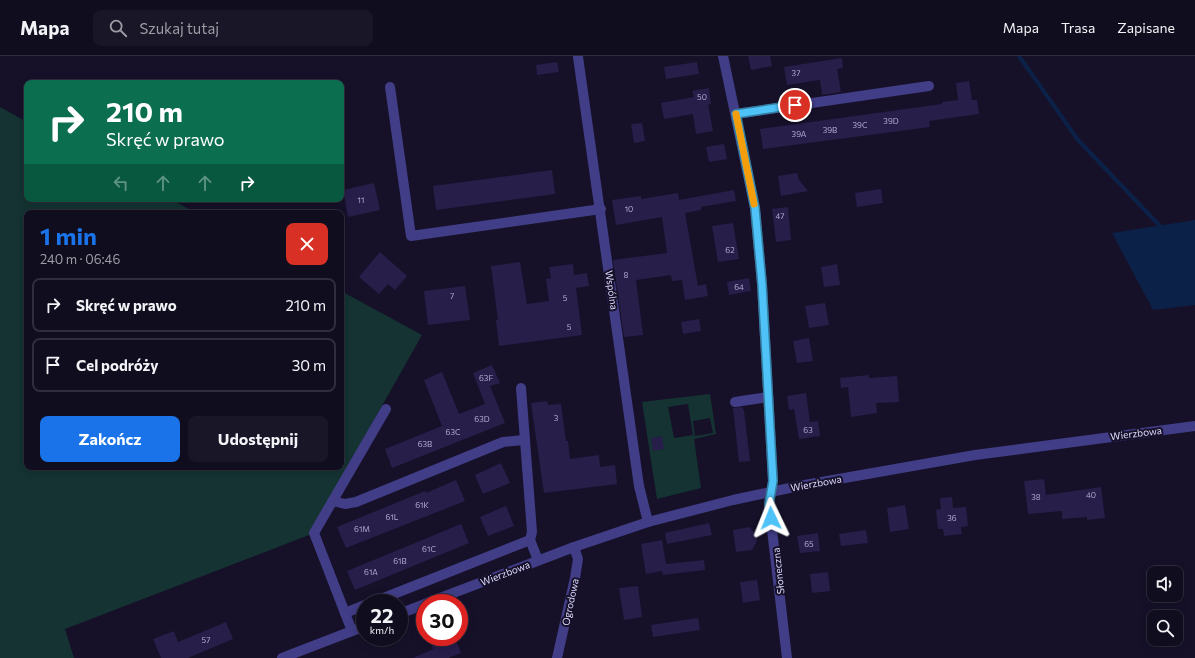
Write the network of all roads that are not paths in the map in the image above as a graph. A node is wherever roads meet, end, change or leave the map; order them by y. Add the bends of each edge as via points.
1 (723, 56) edge
2 (578, 57) edge
3 (929, 86) dead end
4 (390, 87) dead end
5 (736, 114) junction
6 (600, 208) junction
7 (521, 388) dead end
8 (768, 397) junction
9 (735, 402) dead end
10 (386, 409) dead end
11 (1195, 426) edge
12 (524, 440) junction
13 (772, 491) junction
14 (333, 501) junction
15 (648, 522) junction
16 (530, 540) junction
17 (574, 547) junction
18 (538, 560) junction
19 (394, 594) edge
20 (449, 594) edge
21 (356, 609) edge
22 (345, 613) junction
23 (356, 629) edge
24 (352, 631) junction
25 (282, 658) edge
26 (557, 658) edge
27 (787, 658) edge

1 - 5 street, Słoneczna
2 - 6 street, Wspólna
3 - 5 street
4 - 6 street via 411,236
5 - 8 street, Słoneczna via 755,208
6 - 15 street, Wspólna via 639,486
7 - 12 street
8 - 9 street
8 - 13 street, Słoneczna
10 - 14 street
11 - 13 street, Wierzbowa via 996,452
12 - 14 street via 503,442 356,502 345,504
12 - 16 street via 532,532
13 - 15 street, Wierzbowa
13 - 27 street, Słoneczna via 769,504
14 - 22 street via 314,533
15 - 17 street, Wierzbowa
16 - 18 street
16 - 19 street
17 - 18 street, Wierzbowa
17 - 26 street, Ogrodowa via 578,559
18 - 20 street, Wierzbowa
21 - 22 street
22 - 24 street
23 - 24 street
24 - 25 street

